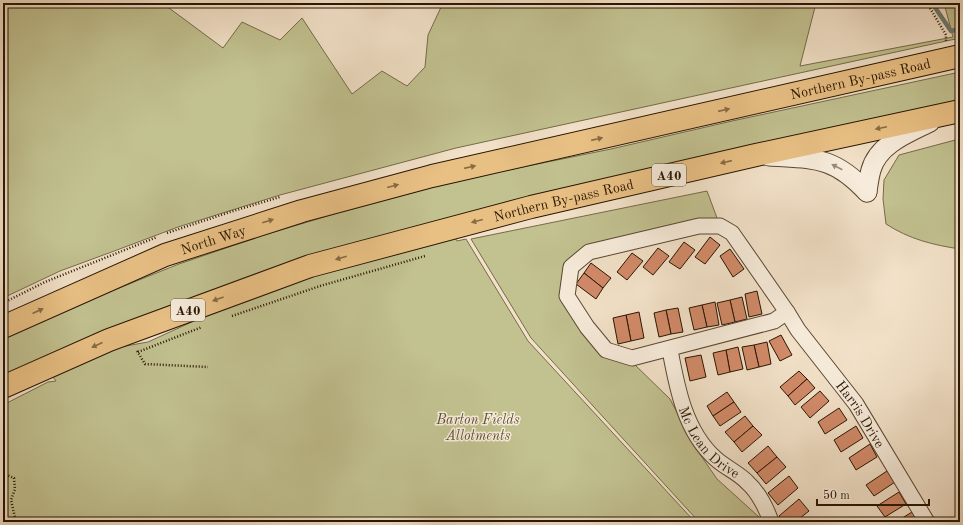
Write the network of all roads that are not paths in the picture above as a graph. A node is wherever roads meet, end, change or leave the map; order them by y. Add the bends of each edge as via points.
1 (953, 50) edge
2 (953, 112) edge
3 (756, 155) junction
4 (432, 176) joint
5 (787, 312) junction
6 (3, 327) edge
7 (670, 350) junction
8 (3, 387) edge
9 (771, 522) edge
10 (927, 522) edge

4 -> 1 highway, Northern By-pass Road
2 -> 3 highway, Northern By-pass Road / A40
2 -> 3 street via 896,139 884,149 871,169 867,192 839,167 817,159
3 -> 8 highway, Northern By-pass Road / A40 via 531,207 310,266 109,340
6 -> 4 highway, North Way via 164,255 302,210
5 - 7 street, Harris Drive via 774,321
5 - 7 street, Harris Drive via 732,233 720,226 699,226 589,252 571,267 567,296 606,350 632,358
5 - 10 street, Harris Drive via 856,404
7 - 9 street, Mc Lean Drive via 677,389 690,423 702,444 716,459 748,482

